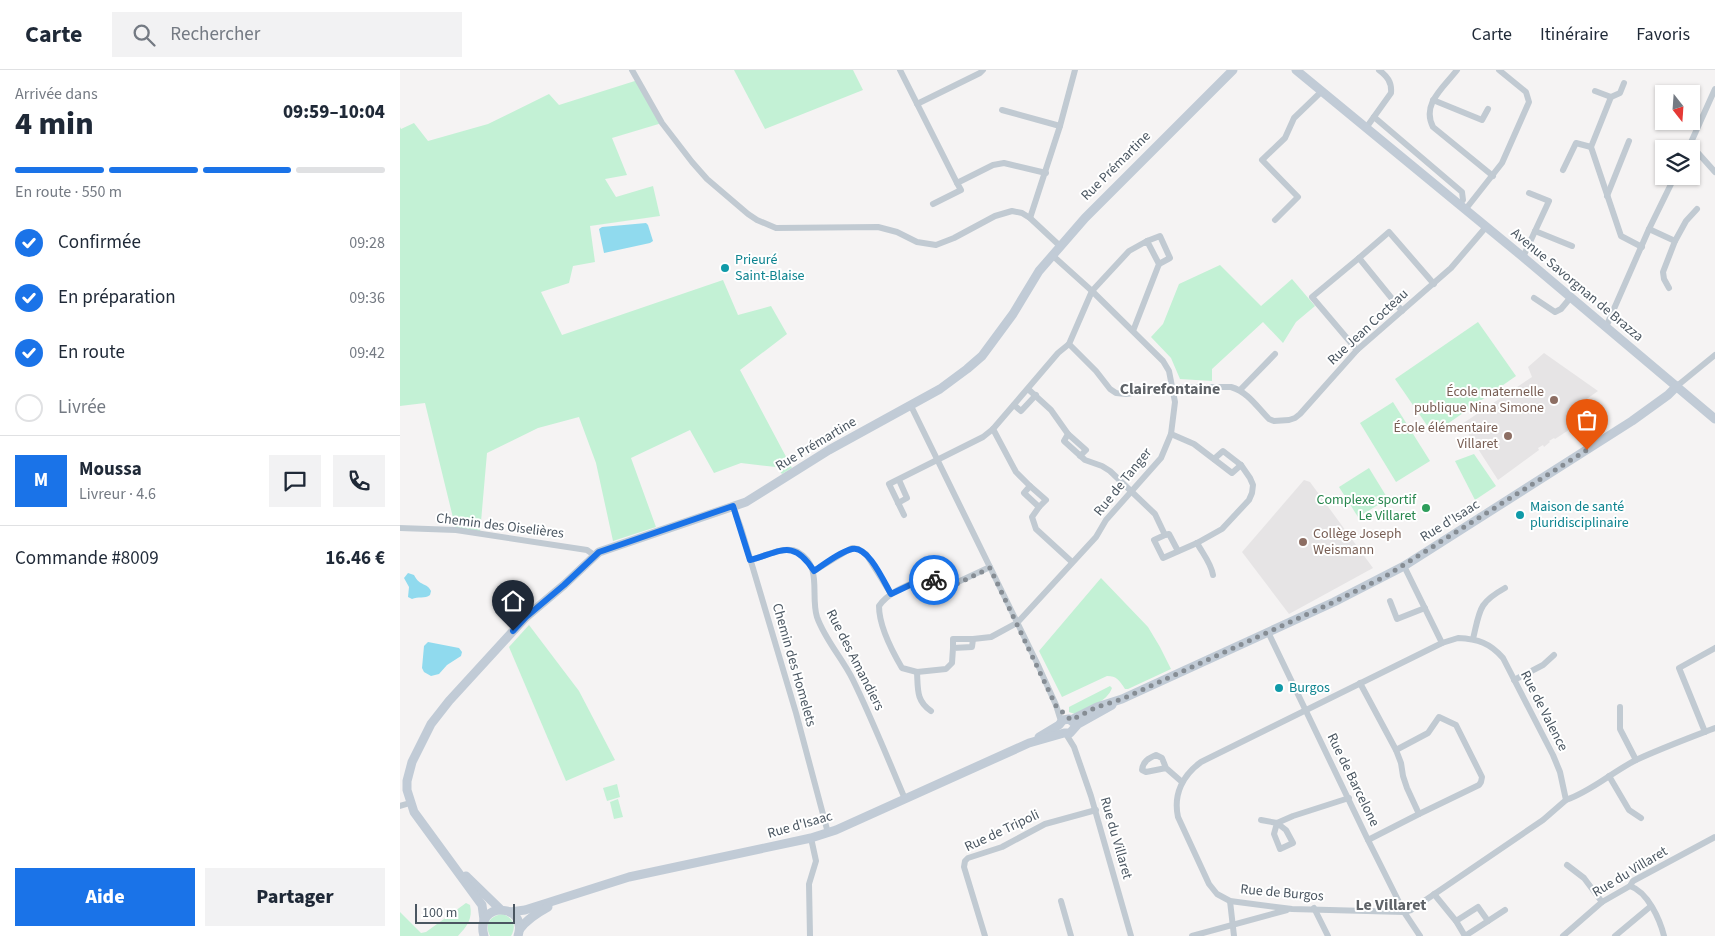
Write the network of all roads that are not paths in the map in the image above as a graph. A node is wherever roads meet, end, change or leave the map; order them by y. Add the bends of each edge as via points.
1 (632, 70) edge
2 (900, 70) edge
3 (983, 70) edge
4 (1075, 70) edge
5 (1232, 70) edge
6 (1296, 70) edge
7 (1379, 70) edge
8 (1457, 70) edge
9 (1498, 70) edge
10 (1624, 83) dead end
11 (1715, 89) edge
12 (1322, 91) junction
13 (1595, 91) dead end
14 (1611, 97) junction
15 (1433, 100) junction
16 (917, 104) junction
17 (1488, 108) dead end
18 (1002, 110) dead end
19 (1374, 117) junction
20 (1060, 126) junction
21 (1366, 128) junction
22 (1692, 140) edge
23 (1629, 141) dead end
24 (1591, 147) junction
25 (1415, 152) junction
26 (1700, 157) edge
27 (1409, 164) junction
28 (1563, 170) dead end
29 (1715, 172) edge
30 (1046, 173) junction
31 (1493, 176) junction
32 (957, 183) junction
33 (1671, 185) edge
34 (1529, 193) dead end
35 (1607, 196) junction
36 (933, 204) dead end
37 (1462, 208) junction
38 (1696, 210) dead end
39 (1030, 218) junction
40 (1275, 220) dead end
41 (1486, 227) junction
42 (1649, 230) junction
43 (1535, 231) junction
44 (1676, 241) junction
45 (1147, 242) junction
46 (1060, 246) junction
47 (1572, 246) dead end
48 (1642, 247) junction
49 (1052, 255) junction
50 (1523, 257) junction
51 (1359, 258) junction
52 (1159, 264) junction
53 (1434, 284) junction
54 (1669, 288) dead end
55 (1092, 290) junction
56 (1571, 297) junction
57 (1534, 298) dead end
58 (1402, 311) junction
59 (1606, 327) junction
60 (1133, 331) junction
61 (1069, 344) junction
62 (1358, 350) junction
63 (1275, 354) dead end
64 (1715, 355) edge
65 (1173, 386) junction
66 (1677, 386) junction
67 (1028, 389) junction
68 (1240, 390) junction
69 (1036, 395) junction
70 (1014, 405) junction
71 (911, 406) junction
72 (1715, 419) edge
73 (993, 429) junction
74 (1170, 434) junction
75 (1214, 459) junction
76 (938, 461) junction
77 (1241, 465) junction
78 (899, 480) junction
79 (1132, 491) junction
80 (898, 503) junction
81 (733, 506) junction
82 (904, 514) dead end
83 (400, 528) edge
84 (1165, 535) junction
85 (1197, 543) junction
86 (1178, 551) junction
87 (594, 555) junction
88 (750, 560) junction
89 (1072, 562) junction
90 (1404, 566) junction
91 (990, 568) junction
92 (814, 571) junction
93 (931, 575) junction
94 (1213, 575) dead end
95 (919, 581) junction
96 (1505, 588) dead end
97 (891, 594) junction
98 (1390, 601) dead end
99 (1425, 608) junction
100 (1016, 623) junction
101 (1268, 632) junction
102 (1473, 639) junction
103 (1442, 643) junction
104 (1715, 648) edge
105 (1554, 655) dead end
106 (917, 672) junction
107 (1514, 680) junction
108 (1360, 684) junction
109 (1620, 707) dead end
110 (1305, 710) junction
111 (931, 711) dead end
112 (1067, 726) junction
113 (1715, 728) edge
114 (1706, 732) junction
115 (1396, 750) junction
116 (1636, 760) junction
117 (1166, 768) dead end
118 (1609, 776) junction
119 (1182, 782) junction
120 (1349, 798) junction
121 (905, 799) junction
122 (1566, 800) junction
123 (410, 803) junction
124 (400, 806) edge
125 (1096, 810) junction
126 (1419, 814) junction
127 (1641, 818) dead end
128 (1261, 820) dead end
129 (828, 833) junction
130 (1715, 837) edge
131 (812, 838) junction
132 (1368, 840) junction
133 (454, 864) junction
134 (1567, 865) dead end
135 (1630, 886) junction
136 (1434, 894) junction
137 (568, 896) junction
138 (1061, 901) dead end
139 (1230, 901) junction
140 (1602, 902) junction
141 (1651, 906) junction
142 (1314, 908) junction
143 (1292, 909) junction
144 (500, 910) junction
145 (1505, 910) dead end
146 (510, 912) junction
147 (1404, 912) junction
148 (484, 920) junction
149 (1456, 921) junction
150 (1488, 921) junction
151 (1232, 925) junction
152 (519, 933) edge
153 (481, 934) edge
154 (810, 936) edge
155 (985, 936) edge
156 (1071, 936) edge
157 (1131, 936) edge
158 (1192, 936) edge
159 (1234, 936) edge
160 (1328, 936) edge
161 (1420, 936) edge
162 (1563, 936) edge
163 (1615, 936) edge
164 (1664, 936) edge

1 - 39 street via 662,123 692,162 748,214 776,228 878,226 917,242 936,245 1006,212 1022,213
2 - 16 street
3 - 16 street
4 - 20 street
5 - 46 street, Rue Prémartine
6 - 12 street, Avenue Savorgnan de Brazza
7 - 19 street via 1392,87
8 - 15 street
9 - 31 street via 1526,92 1529,102
10 - 14 street via 1620,93
11 - 22 street
12 - 21 street, Avenue Savorgnan de Brazza
12 - 40 street via 1294,118 1285,138 1262,160 1298,197
13 - 14 street
14 - 24 street
15 - 17 street via 1482,120
15 - 31 street via 1428,114 1432,127
16 - 32 street
18 - 20 street
19 - 21 street
19 - 25 street
20 - 30 street
21 - 27 street, Avenue Savorgnan de Brazza
23 - 35 street
24 - 28 street via 1576,143
24 - 35 street
25 - 27 street
25 - 37 street via 1462,192
26 - 29 street
27 - 37 street, Avenue Savorgnan de Brazza
30 - 32 street via 1004,163
30 - 39 street
31 - 37 street
32 - 36 street via 961,190
33 - 42 street
34 - 43 street via 1549,201
35 - 48 street via 1621,236
37 - 41 street, Avenue Savorgnan de Brazza
38 - 44 street
39 - 46 street
41 - 50 street, Avenue Savorgnan de Brazza
41 - 53 street, Rue Jean Cocteau
42 - 44 street
42 - 48 street
43 - 47 street
43 - 50 street
44 - 54 street via 1664,272
45 - 52 street
45 - 52 street via 1160,236 1170,258
45 - 55 street via 1129,250
46 - 49 street, Rue Prémartine
48 - 59 street
49 - 55 street, Rue de Tanger
49 - 71 street, Rue Prémartine via 982,356 940,389
50 - 56 street, Avenue Savorgnan de Brazza
51 - 53 street via 1389,232
51 - 58 street
51 - 62 street via 1312,297
52 - 60 street
53 - 58 street, Rue Jean Cocteau
55 - 60 street, Rue de Tanger
55 - 61 street
56 - 57 street via 1555,312
56 - 59 street, Avenue Savorgnan de Brazza
58 - 62 street, Rue Jean Cocteau
59 - 66 street, Avenue Savorgnan de Brazza
60 - 65 street, Rue de Tanger via 1163,360
61 - 65 street via 1116,393
61 - 67 street
62 - 68 street, Rue Jean Cocteau via 1295,418 1269,419
63 - 68 street
64 - 66 street, Rue d'Isaac
65 - 68 street
65 - 74 street, Rue de Tanger via 1176,402
66 - 72 street, Avenue Savorgnan de Brazza
66 - 90 street, Rue d'Isaac via 1632,421
67 - 69 street
67 - 70 street
69 - 70 street via 1021,411
69 - 79 street via 1068,434 1064,441 1085,460 1110,471
70 - 73 street
71 - 76 street, Rue du Villaret
71 - 81 street, Rue Prémartine via 829,450 757,496
73 - 76 street
73 - 89 street via 1016,472 1030,486 1024,493 1039,507 1032,517 1036,529
74 - 75 street via 1194,444
74 - 79 street, Rue de Tanger via 1161,458
75 - 77 street via 1232,473
75 - 77 street via 1222,451
76 - 78 street
76 - 91 street, Rue du Villaret
77 - 85 street via 1253,485 1249,500 1222,529
78 - 80 street via 907,498
78 - 80 street via 889,484
79 - 84 street via 1156,514
79 - 89 street, Rue de Tanger
80 - 82 street
81 - 87 street, Rue Prémartine via 614,545
81 - 88 street, Chemin des Homelets
83 - 87 street, Chemin des Oiselières via 456,530 587,550
84 - 86 street via 1169,534
84 - 86 street via 1154,540 1163,558
85 - 86 street
85 - 94 street
87 - 123 street, Rue Prémartine via 526,617 431,724 409,771 407,790
88 - 92 street via 787,549 804,556
88 - 129 street, Chemin des Homelets
89 - 100 street, Rue de Tanger
90 - 99 street
90 - 101 street, Rue d'Isaac
91 - 93 street via 945,588 938,585
91 - 100 street, Rue du Villaret
92 - 97 street via 852,548 858,549 866,554
92 - 121 street, Rue des Amandiers via 817,618 852,679
93 - 95 street
93 - 95 street via 936,573 932,564 914,572
95 - 97 street
96 - 102 street via 1483,603
97 - 106 street via 879,606 881,623 902,668
98 - 99 street via 1397,619
99 - 103 street
100 - 106 street, Rue de Tanger via 991,637 973,639 972,647 953,648 952,663 946,669
100 - 112 street, Rue du Villaret
101 - 110 street, Rue de Barcelone
101 - 112 street, Rue d'Isaac via 1122,699 1097,707
102 - 103 street, Rue de Valence via 1458,638
102 - 107 street, Rue de Valence via 1496,649
103 - 108 street, Rue de Valence
104 - 114 street via 1679,668
105 - 107 street via 1543,665
106 - 111 street via 918,695
107 - 122 street, Rue de Valence via 1553,755
108 - 110 street, Rue de Valence
108 - 115 street
109 - 116 street via 1620,729
110 - 119 street, Rue de Burgos via 1201,762
110 - 120 street, Rue de Barcelone
112 - 121 street, Rue d'Isaac
112 - 125 street, Rue du Villaret
113 - 114 street
114 - 116 street
115 - 126 street
115 - 126 street via 1428,734 1440,717 1456,725 1482,777 1478,785
116 - 118 street
117 - 119 street
118 - 122 street
118 - 127 street via 1628,810
119 - 139 street, Rue de Burgos via 1176,798 1178,818 1208,884
120 - 128 street via 1277,823
120 - 132 street, Rue de Barcelone
121 - 129 street, Rue d'Isaac
122 - 136 street via 1543,820
123 - 124 street
123 - 133 street, Rue Prémartine
125 - 155 street, Rue de Tripoli via 1045,824 1002,847 965,861 964,867
125 - 157 street, Rue du Villaret
126 - 132 street
129 - 131 street, Rue d'Isaac
130 - 135 street, Rue du Villaret via 1633,881
131 - 137 street, Rue d'Isaac via 629,877
131 - 154 street via 816,856 809,884
132 - 147 street, Rue de Barcelone
133 - 144 street, Rue Prémartine
133 - 148 street, Rue Prémartine via 482,905
134 - 140 street via 1584,878
135 - 140 street, Rue du Villaret
135 - 141 street
136 - 147 street
136 - 149 street
137 - 146 street, Rue d'Isaac
137 - 152 street, Rue d'Isaac via 536,913
138 - 156 street
139 - 143 street, Rue de Burgos
139 - 151 street
140 - 162 street, Rue du Villaret
141 - 163 street
141 - 164 street
142 - 143 street, Rue de Burgos
142 - 147 street, Rue de Burgos
142 - 160 street
143 - 151 street
144 - 146 street
144 - 148 street
145 - 150 street
146 - 152 street via 518,919
147 - 161 street, Rue de Barcelone
148 - 153 street
149 - 150 street via 1478,907
149 - 150 street via 1465,936
151 - 158 street
151 - 159 street

